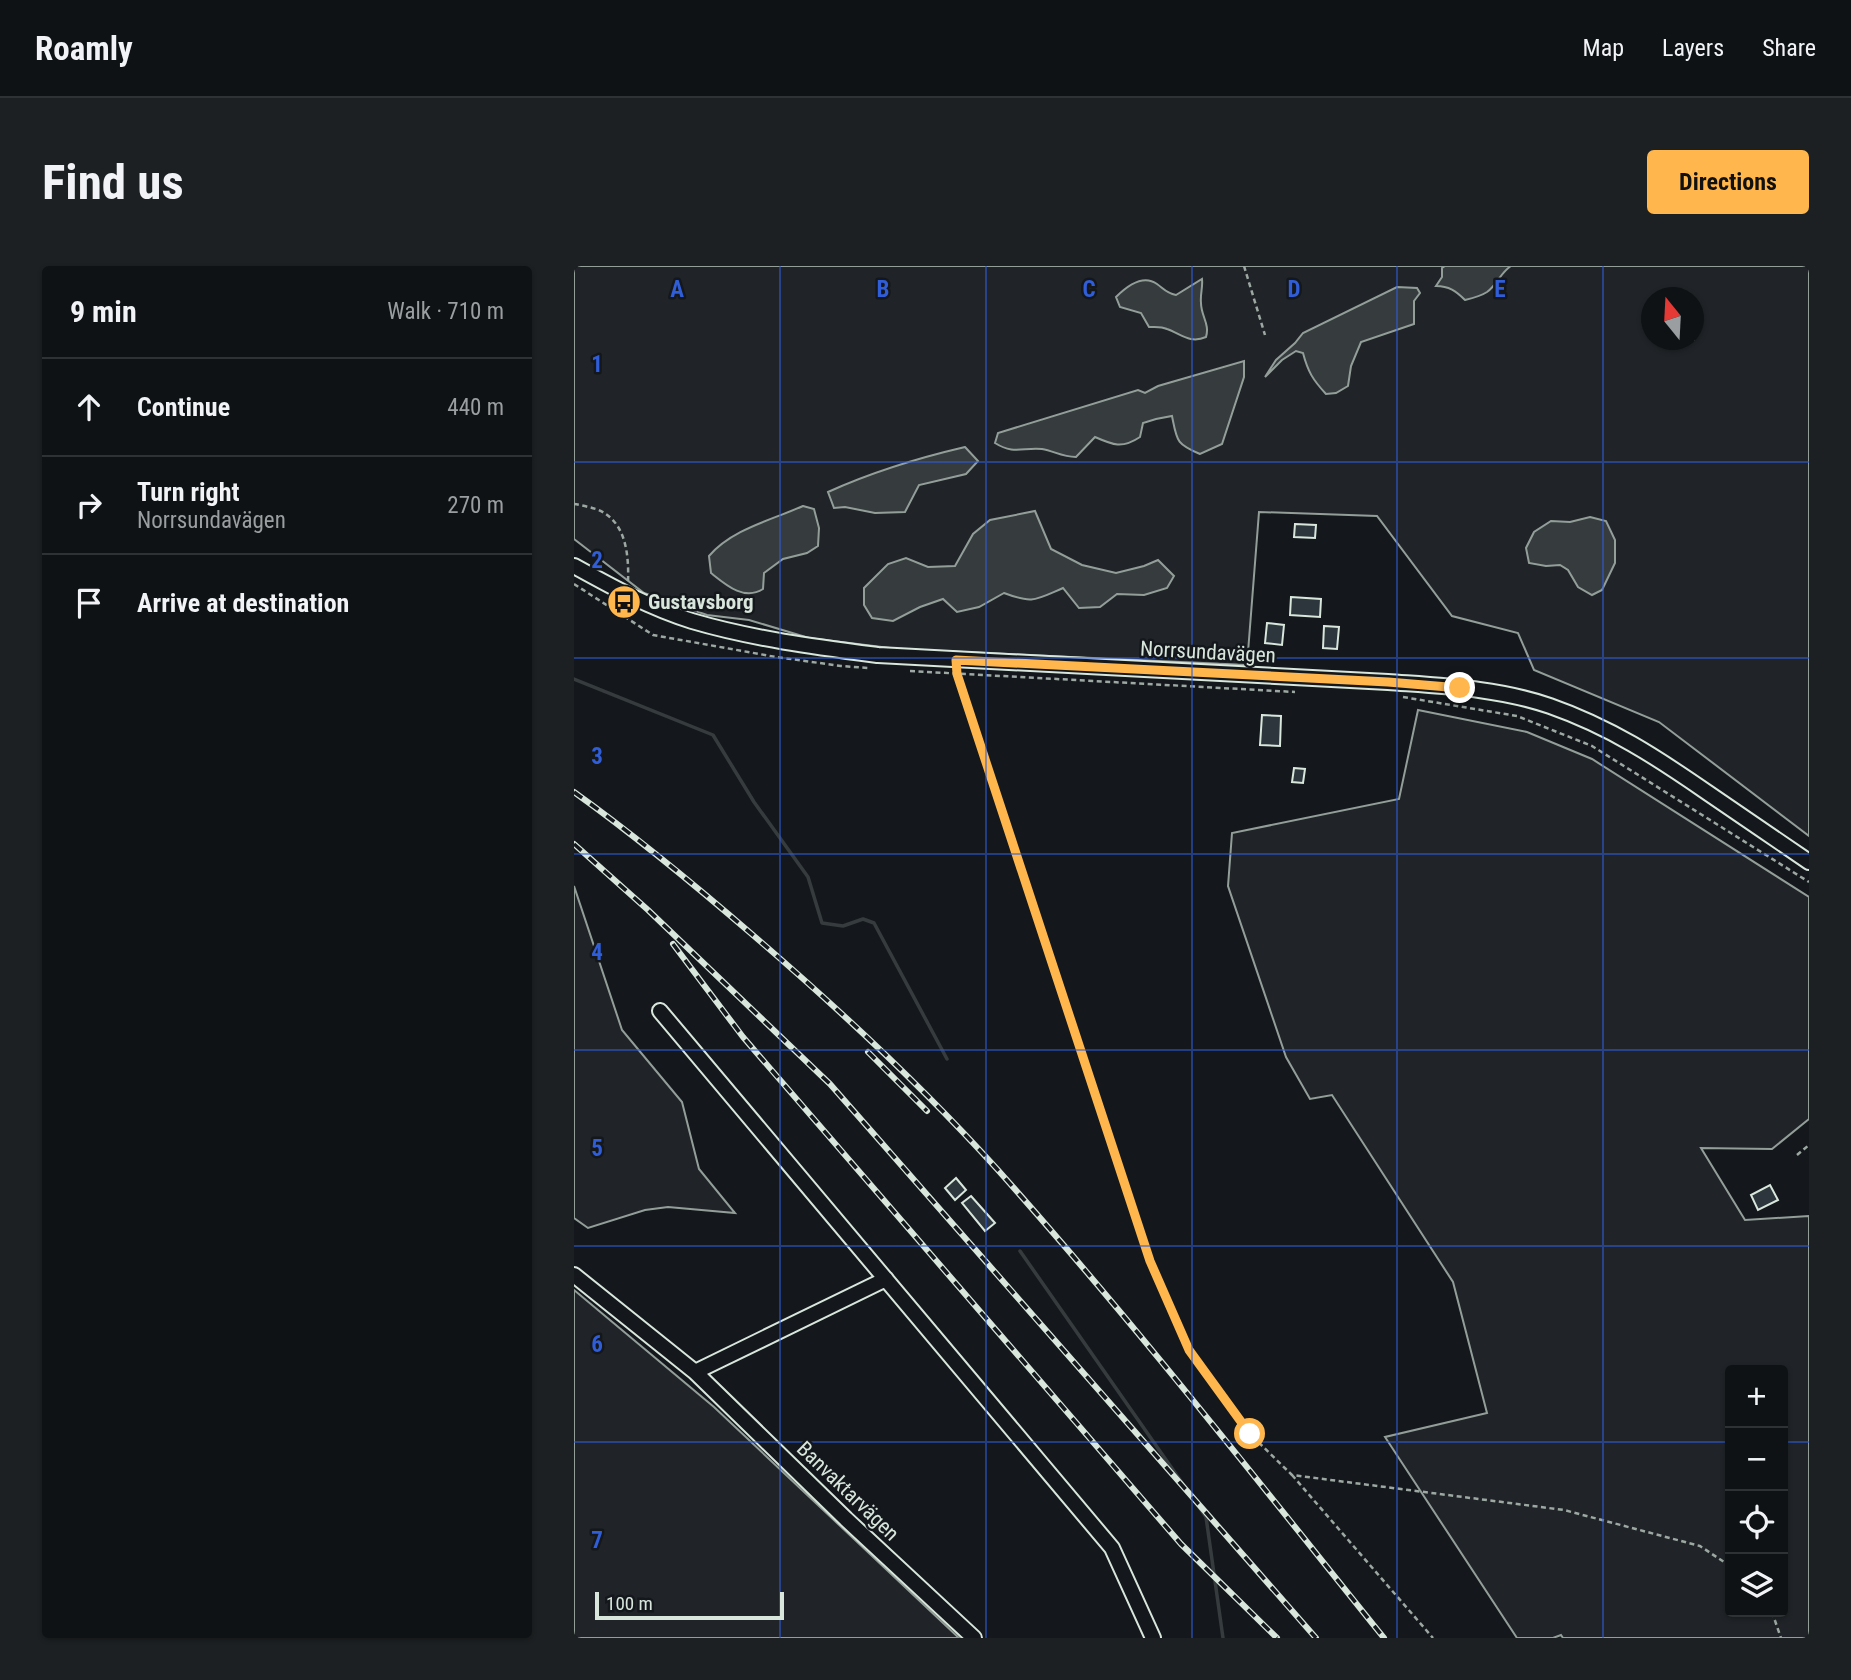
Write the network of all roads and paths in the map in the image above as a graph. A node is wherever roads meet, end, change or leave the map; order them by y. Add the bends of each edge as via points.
1 (1244, 266) edge
2 (1265, 335) dead end
3 (574, 504) edge
4 (574, 566) edge
5 (574, 584) edge
6 (627, 596) junction
7 (956, 667) junction
8 (867, 668) dead end
9 (905, 671) dead end
10 (1303, 692) dead end
11 (1399, 697) dead end
12 (1809, 862) edge
13 (1809, 882) edge
14 (660, 1012) dead end
15 (1809, 1145) edge
16 (1797, 1155) dead end
17 (574, 1275) edge
18 (886, 1279) junction
19 (695, 1372) junction
20 (1292, 1475) junction
21 (1725, 1563) edge
22 (1774, 1617) edge
23 (974, 1638) edge
24 (1153, 1638) edge
25 (1433, 1638) edge
26 (1781, 1638) edge

1 - 2 path
3 - 6 path via 598,510 618,524 628,566
4 - 6 street, Norrsundavägen
5 - 8 path via 653,635
6 - 7 street, Norrsundavägen via 690,620 746,634
7 - 9 path
7 - 10 path
7 - 12 street, Norrsundavägen via 1388,682 1504,694 1549,705 1648,752
7 - 20 path via 1150,1261 1189,1350 1250,1434
11 - 13 path via 1517,716 1592,746
14 - 18 street
15 - 16 path
17 - 19 street, Banvaktarvägen
18 - 19 street
18 - 24 street via 1112,1548
19 - 23 street, Banvaktarvägen
20 - 21 path via 1564,1510 1700,1546
20 - 25 path
22 - 26 path

